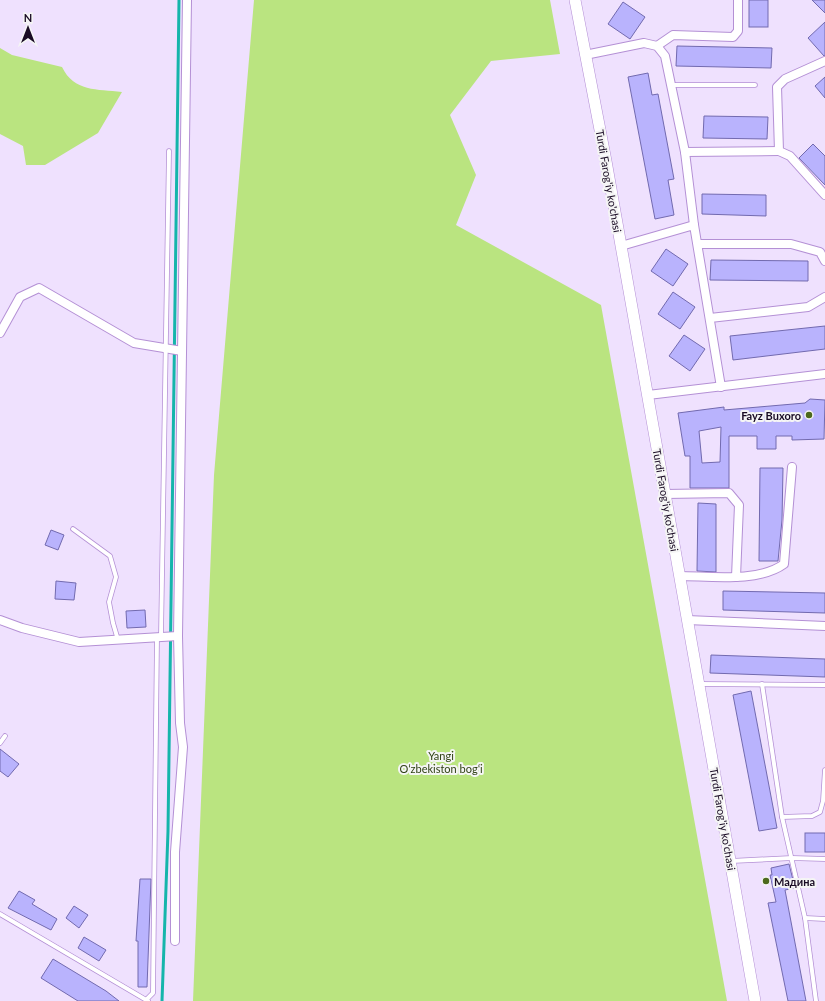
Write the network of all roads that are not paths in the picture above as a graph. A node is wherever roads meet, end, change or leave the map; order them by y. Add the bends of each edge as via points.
1 (187, 0) edge
2 (575, 0) edge
3 (738, 0) edge
4 (657, 46) junction
5 (585, 55) junction
6 (825, 62) edge
7 (670, 84) junction
8 (755, 86) dead end
9 (169, 151) dead end
10 (779, 151) junction
11 (685, 152) junction
12 (825, 195) edge
13 (694, 225) junction
14 (698, 244) junction
15 (621, 246) junction
16 (822, 249) edge
17 (825, 261) edge
18 (825, 297) edge
19 (710, 318) junction
20 (0, 333) edge
21 (174, 350) junction
22 (825, 374) edge
23 (721, 387) junction
24 (648, 395) junction
25 (792, 467) dead end
26 (665, 494) junction
27 (72, 529) dead end
28 (679, 576) junction
29 (736, 577) junction
30 (0, 620) edge
31 (687, 620) junction
32 (825, 626) edge
33 (160, 636) junction
34 (178, 636) junction
35 (118, 640) junction
36 (700, 684) junction
37 (762, 684) junction
38 (825, 685) edge
39 (5, 736) dead end
40 (0, 743) edge
41 (825, 770) edge
42 (782, 817) junction
43 (792, 858) junction
44 (825, 859) edge
45 (731, 862) junction
46 (0, 914) edge
47 (805, 918) junction
48 (825, 919) edge
49 (175, 942) dead end
50 (148, 1000) edge
51 (755, 1001) edge
52 (816, 1001) edge

1 - 21 street
2 - 5 main road, Turdi Farog'iy ko'chasi
3 - 4 street via 738,31 733,37 673,35
4 - 5 street via 644,43
4 - 7 street via 665,56
5 - 15 main road, Turdi Farog'iy ko'chasi
6 - 10 street via 785,79 777,87
7 - 8 lane
7 - 11 street
9 - 21 lane
10 - 11 street
10 - 12 street via 790,156
11 - 13 street
13 - 14 street
13 - 15 street
14 - 16 street via 791,244
14 - 19 street
15 - 24 main road, Turdi Farog'iy ko'chasi
16 - 17 street
18 - 19 street via 808,307
19 - 23 street
20 - 21 street via 20,297 39,288 134,343
21 - 33 lane
21 - 34 street
22 - 23 street
23 - 24 street
24 - 26 main road, Turdi Farog'iy ko'chasi
25 - 29 street via 784,564 768,572
26 - 28 main road, Turdi Farog'iy ko'chasi
26 - 29 street via 729,493 739,505
27 - 35 lane via 110,556 116,577 109,602
28 - 29 street
28 - 31 main road, Turdi Farog'iy ko'chasi
30 - 35 street via 79,642
31 - 32 street
31 - 36 main road, Turdi Farog'iy ko'chasi
33 - 34 street
33 - 35 street
33 - 50 lane via 153,993
34 - 49 street via 183,746 175,852
36 - 37 lane
36 - 45 main road, Turdi Farog'iy ko'chasi
37 - 38 lane
37 - 42 lane
39 - 40 lane
41 - 42 lane via 820,812 812,816
42 - 43 lane
43 - 44 lane
43 - 45 lane
43 - 47 lane
45 - 51 main road, Turdi Farog'iy ko'chasi
46 - 50 lane
47 - 48 lane
47 - 52 lane

